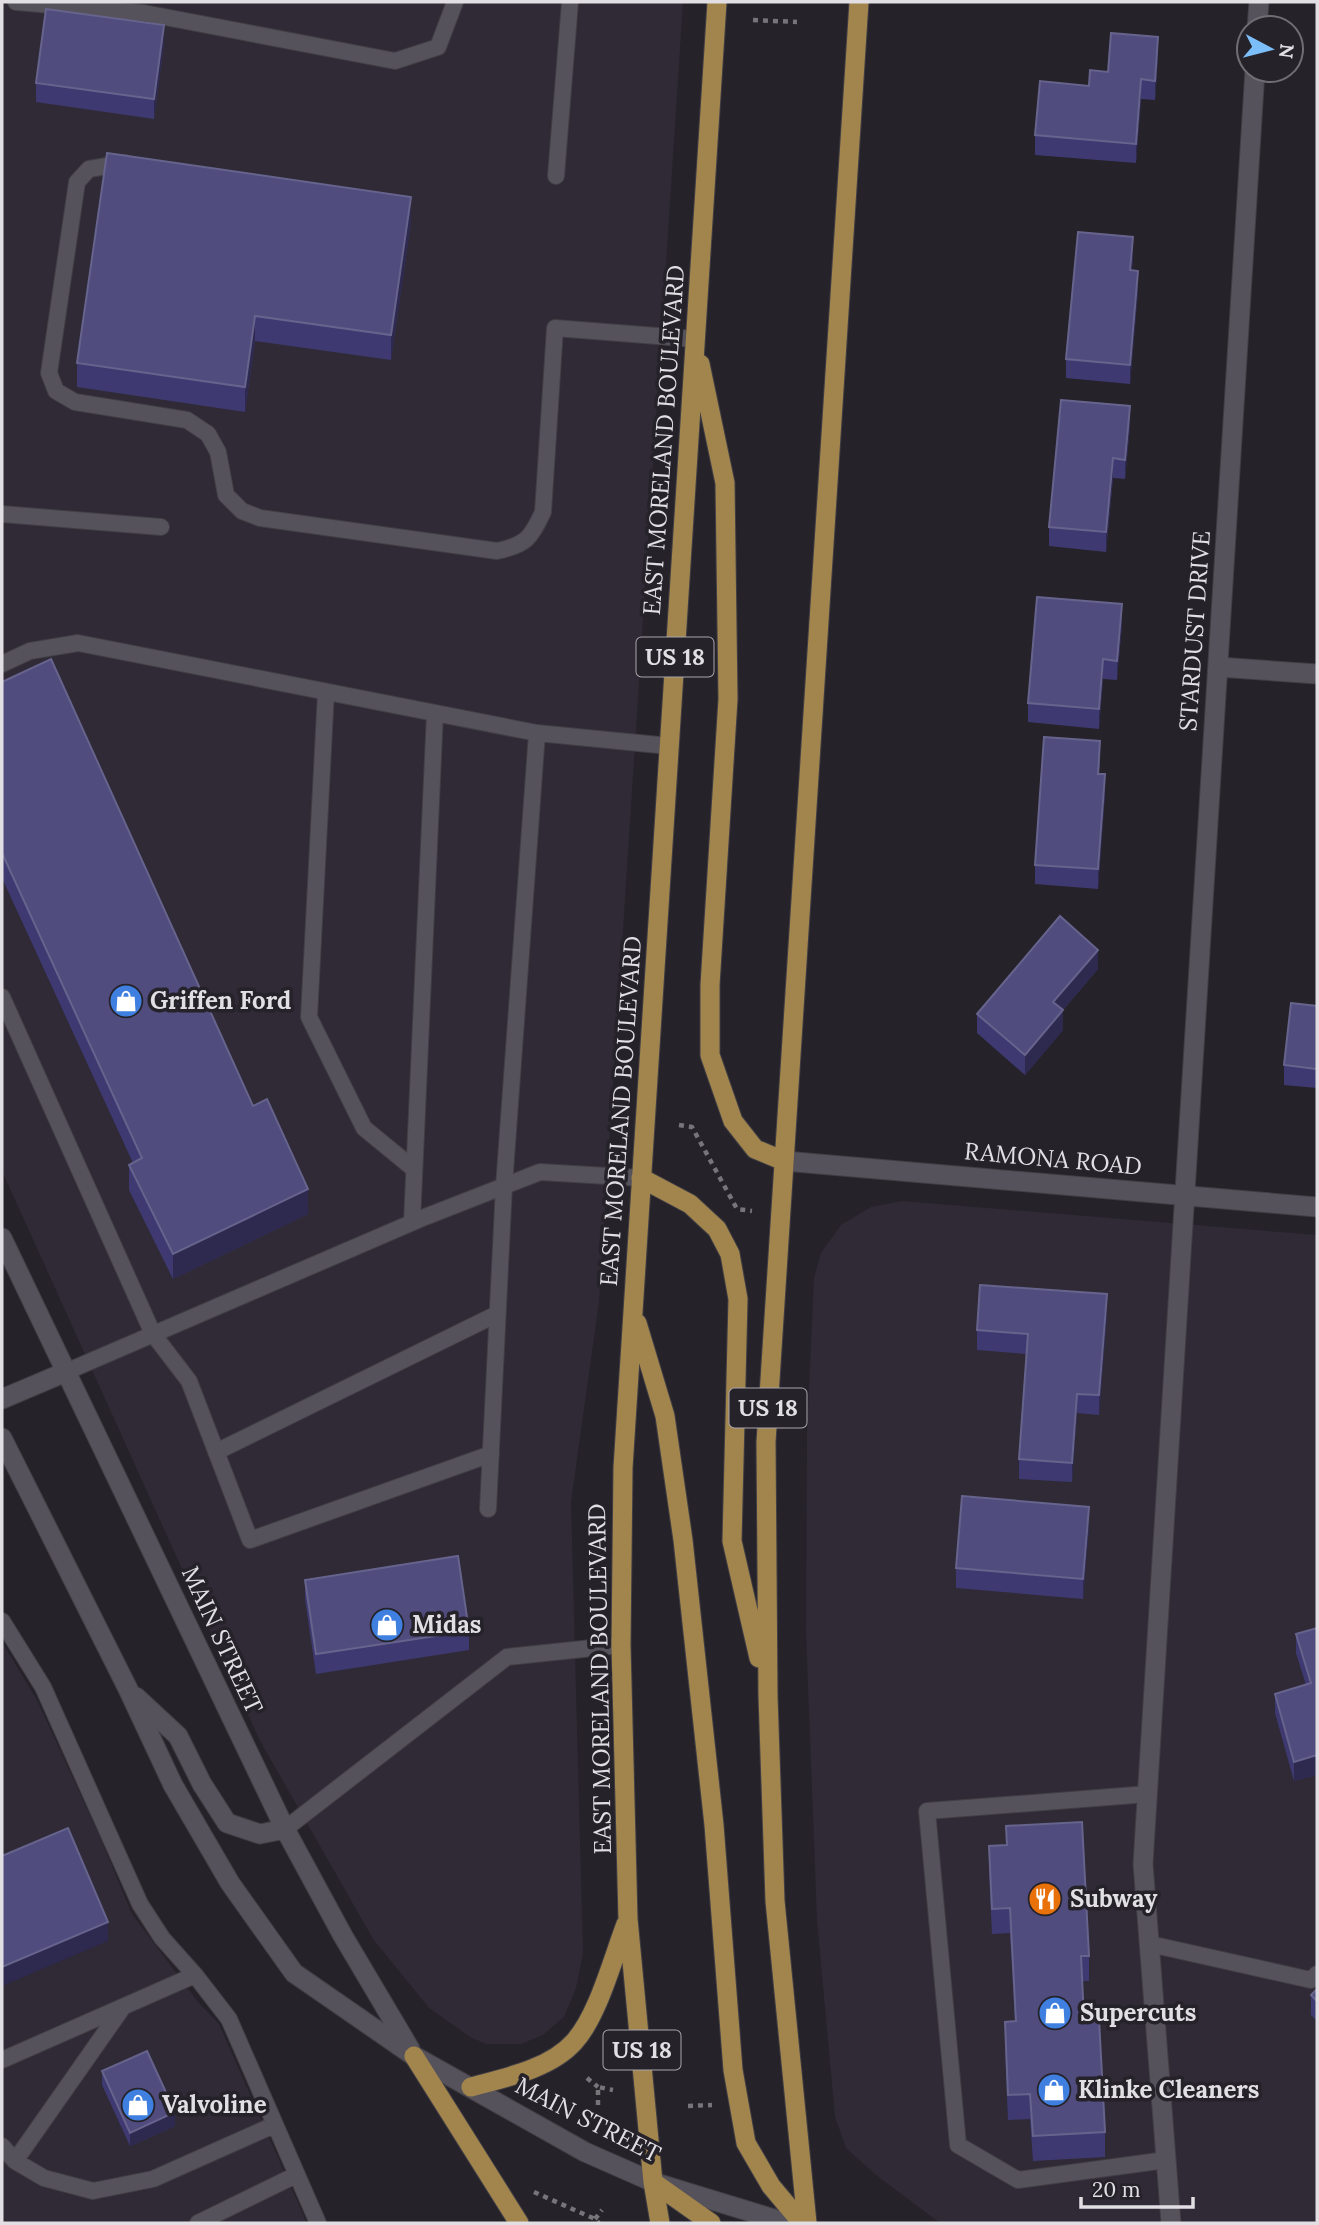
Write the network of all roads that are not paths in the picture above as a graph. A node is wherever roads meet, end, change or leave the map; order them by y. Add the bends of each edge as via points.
1 (16, 2) edge
2 (455, 2) edge
3 (570, 2) edge
4 (717, 2) edge
5 (859, 2) edge
6 (1254, 84) edge
7 (145, 164) edge
8 (556, 176) dead end
9 (695, 338) junction
10 (2, 514) edge
11 (160, 527) dead end
12 (2, 664) edge
13 (1218, 667) junction
14 (1317, 674) edge
15 (326, 692) junction
16 (435, 713) junction
17 (537, 733) junction
18 (669, 746) junction
19 (2, 997) edge
20 (784, 1161) junction
21 (414, 1168) junction
22 (641, 1178) junction
23 (504, 1186) junction
24 (1184, 1196) junction
25 (1317, 1207) edge
26 (412, 1222) junction
27 (2, 1238) edge
28 (633, 1312) junction
29 (497, 1314) junction
30 (153, 1334) junction
31 (68, 1371) junction
32 (2, 1399) edge
33 (2, 1438) edge
34 (216, 1452) junction
35 (491, 1454) junction
36 (488, 1509) dead end
37 (2, 1621) edge
38 (621, 1645) junction
39 (128, 1689) junction
40 (768, 1696) junction
41 (1148, 1794) junction
42 (285, 1829) junction
43 (628, 1919) junction
44 (1150, 1944) junction
45 (1317, 1974) edge
46 (195, 1975) junction
47 (125, 2005) junction
48 (414, 2056) junction
49 (2, 2060) edge
50 (471, 2087) junction
51 (274, 2125) junction
52 (2, 2146) edge
53 (1167, 2160) junction
54 (15, 2161) junction
55 (296, 2175) junction
56 (653, 2182) junction
57 (228, 2217) edge
58 (198, 2223) edge
59 (318, 2223) edge
60 (519, 2223) edge
61 (660, 2223) edge
62 (711, 2223) edge
63 (787, 2223) edge
64 (805, 2223) edge
65 (1171, 2223) edge

1 - 2 lane via 144,13 395,61 438,47
3 - 8 lane
4 - 9 main road, EAST MORELAND BOULEVARD / US 18
5 - 20 main road, US 18
6 - 13 street, STARDUST DRIVE
7 - 9 lane via 89,169 76,182 49,373 57,391 75,402 187,420 208,434 218,452 226,495 242,511 260,518 497,551 519,546 534,532 543,512 555,328
9 - 18 main road, EAST MORELAND BOULEVARD / US 18
9 - 20 main road via 724,483 728,699 710,985 710,1055 733,1121 755,1149
10 - 11 lane
12 - 15 lane via 30,652 78,643
13 - 14 street
13 - 24 street, STARDUST DRIVE
15 - 16 lane
15 - 21 lane via 309,1017 364,1128
16 - 17 lane
16 - 21 lane
17 - 18 lane
17 - 23 lane
18 - 22 main road, EAST MORELAND BOULEVARD / US 18
19 - 30 lane
20 - 24 street, RAMONA ROAD
20 - 40 main road, US 18 via 766,1442
21 - 26 lane
22 - 23 lane via 540,1172
22 - 28 main road, EAST MORELAND BOULEVARD / US 18
22 - 40 main road via 690,1204 717,1229 730,1254 738,1299 732,1541
23 - 26 lane
23 - 29 lane
24 - 25 street, RAMONA ROAD
24 - 41 street, STARDUST DRIVE
26 - 30 lane
27 - 31 street, MAIN STREET
28 - 38 main road, EAST MORELAND BOULEVARD / US 18 via 623,1468
28 - 64 main road via 665,1416 683,1540 735,2081 746,2143 771,2186
29 - 34 lane
29 - 35 lane
30 - 31 lane
30 - 34 lane via 189,1381
31 - 32 street
31 - 42 street, MAIN STREET
33 - 39 street, MAIN STREET
34 - 35 lane via 250,1540
35 - 36 lane
37 - 46 lane via 43,1688 140,1904
38 - 42 lane via 507,1657
38 - 43 main road, EAST MORELAND BOULEVARD / US 18
39 - 42 street via 178,1736 227,1823 260,1834
39 - 48 street, MAIN STREET via 173,1785 224,1872 294,1973
40 - 64 main road, US 18 via 775,1901
41 - 44 street, STARDUST DRIVE via 1143,1864
41 - 53 lane via 927,1811 958,2145 1018,2180
42 - 48 street, MAIN STREET
43 - 50 main road via 590,2018 574,2043 524,2073
43 - 56 main road, EAST MORELAND BOULEVARD / US 18
44 - 45 lane via 1311,1980
44 - 53 street, STARDUST DRIVE
46 - 47 lane
46 - 51 lane via 229,2019
47 - 49 lane
47 - 54 lane
48 - 50 street, MAIN STREET
48 - 60 main road
50 - 56 street, MAIN STREET via 585,2152
51 - 54 lane via 153,2179 93,2191 44,2178
51 - 55 lane
52 - 54 lane
53 - 65 street, STARDUST DRIVE
55 - 57 lane
55 - 59 lane
56 - 61 main road, EAST MORELAND BOULEVARD / US 18
56 - 62 main road
56 - 63 street, MAIN STREET
57 - 58 lane

